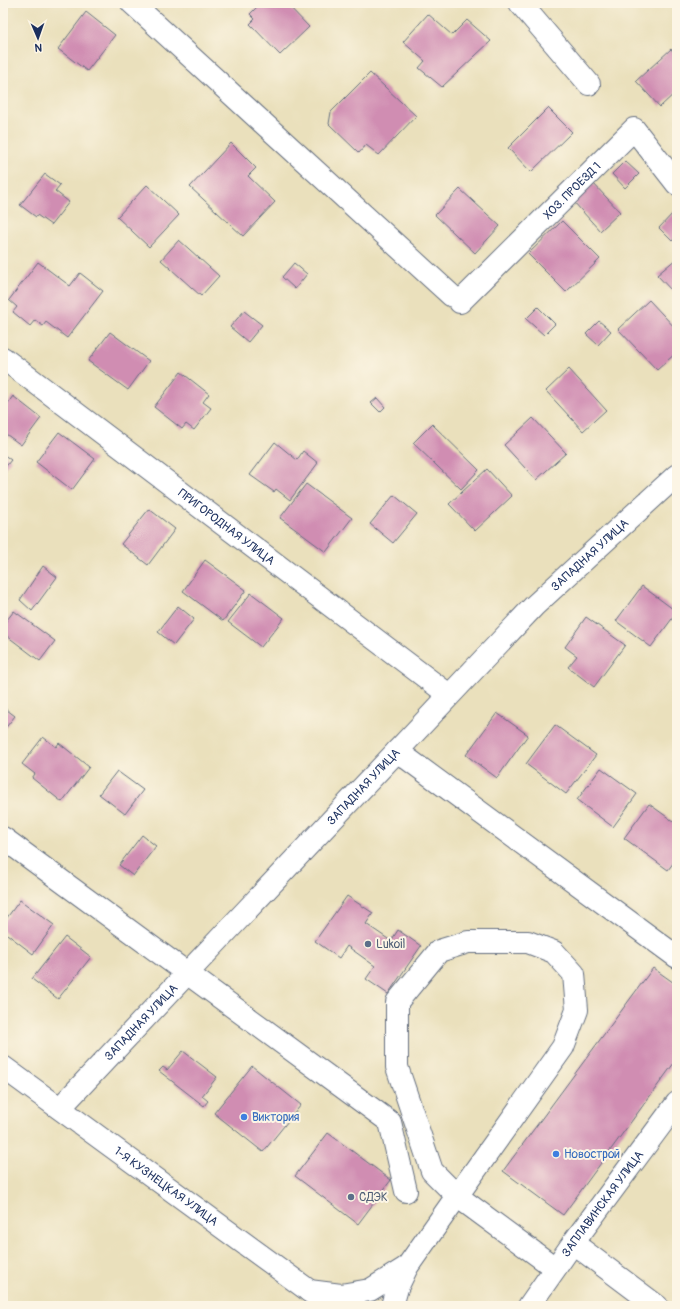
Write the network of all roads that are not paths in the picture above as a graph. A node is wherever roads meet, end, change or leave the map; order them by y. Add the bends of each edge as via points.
1 (132, 3) edge
2 (520, 3) edge
3 (588, 84) dead end
4 (677, 184) edge
5 (3, 358) edge
6 (677, 475) edge
7 (449, 695) junction
8 (397, 751) junction
9 (3, 838) edge
10 (677, 957) edge
11 (187, 973) junction
12 (3, 1067) edge
13 (677, 1103) edge
14 (60, 1108) junction
15 (406, 1191) dead end
16 (457, 1196) junction
17 (572, 1243) junction
18 (407, 1267) junction
19 (555, 1268) junction
20 (310, 1291) junction
21 (330, 1306) edge
22 (392, 1306) edge
23 (529, 1306) edge
24 (657, 1306) edge

1 - 4 street, ХОЗ. ПРОЕЗД 1 via 456,299 634,129
2 - 3 street
5 - 7 street, ПРИГОРОДНАЯ УЛИЦА
6 - 7 street, ЗАПАДНАЯ УЛИЦА via 534,606
7 - 8 street, ЗАПАДНАЯ УЛИЦА
8 - 10 street
8 - 11 street, ЗАПАДНАЯ УЛИЦА
9 - 11 street
11 - 14 street, ЗАПАДНАЯ УЛИЦА
11 - 15 street via 390,1122
12 - 14 street, 1-Я КУЗНЕЦКАЯ УЛИЦА
13 - 17 street, ЗАПЛАВИНСКАЯ УЛИЦА
14 - 20 street, 1-Я КУЗНЕЦКАЯ УЛИЦА
16 - 16 street via 563,1047 576,1010 574,974 554,952 528,942 468,942 438,951 397,1002 397,1067 432,1171
16 - 18 street
16 - 19 street
17 - 19 street, ЗАПЛАВИНСКАЯ УЛИЦА
17 - 24 street
18 - 20 street via 370,1290 341,1294
18 - 22 street
19 - 23 street, ЗАПЛАВИНСКАЯ УЛИЦА
20 - 21 street, 1-Я КУЗНЕЦКАЯ УЛИЦА

